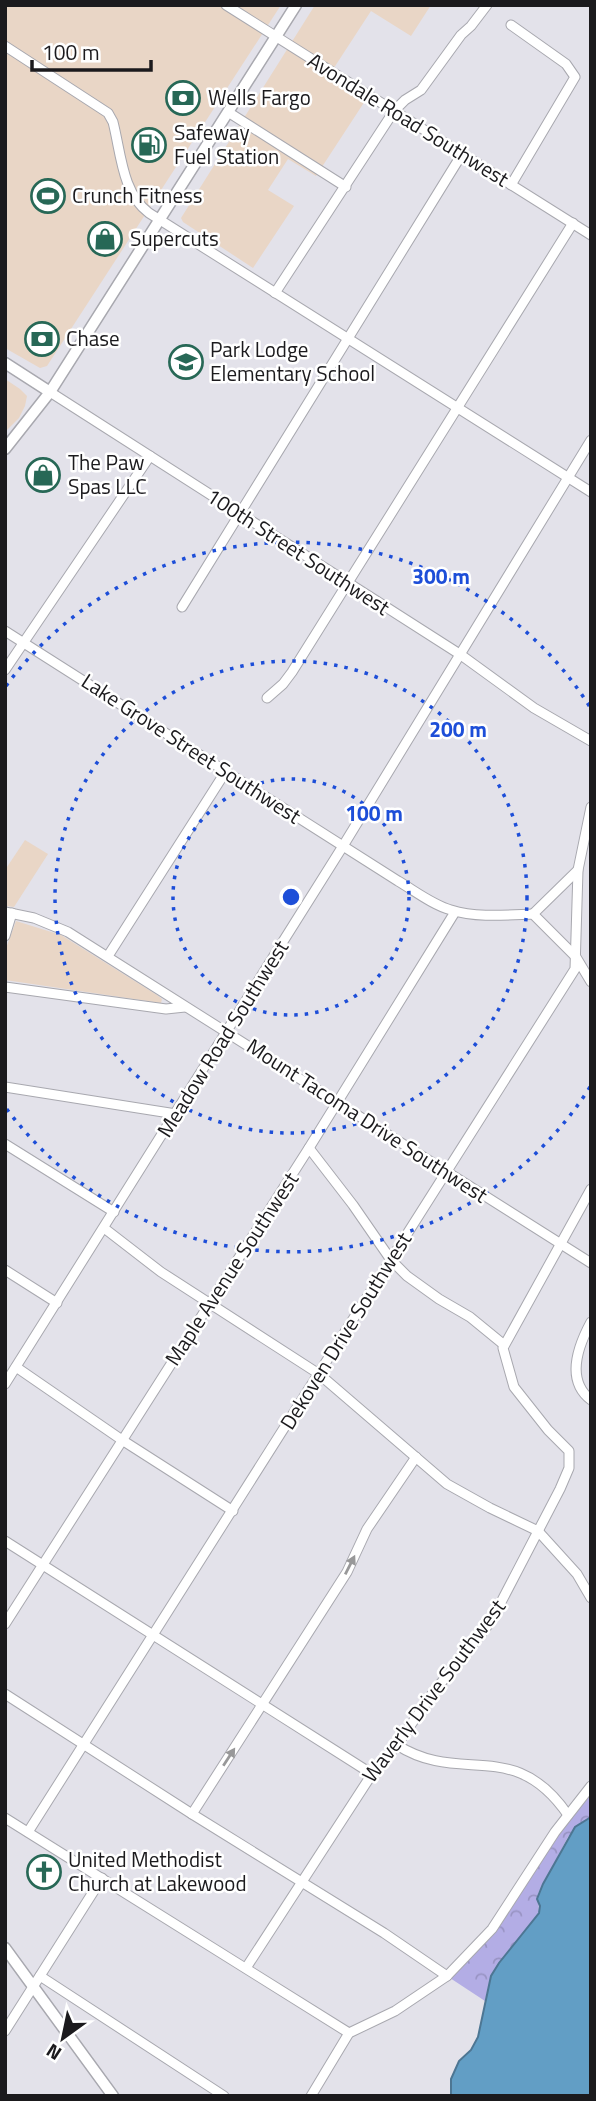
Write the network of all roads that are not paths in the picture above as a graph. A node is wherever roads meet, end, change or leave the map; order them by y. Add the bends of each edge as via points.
1 (226, 5) edge
2 (296, 5) edge
3 (487, 5) edge
4 (511, 25) dead end
5 (276, 37) junction
6 (5, 46) edge
7 (394, 111) junction
8 (228, 112) junction
9 (462, 154) junction
10 (511, 185) junction
11 (346, 187) junction
12 (160, 220) junction
13 (573, 223) junction
14 (591, 235) edge
15 (275, 293) junction
16 (348, 338) junction
17 (5, 363) edge
18 (50, 392) junction
19 (457, 408) junction
20 (591, 440) edge
21 (5, 449) edge
22 (150, 456) junction
23 (568, 478) junction
24 (591, 492) edge
25 (239, 514) junction
26 (347, 584) junction
27 (181, 607) dead end
28 (5, 631) edge
29 (24, 643) junction
30 (461, 655) junction
31 (5, 670) edge
32 (267, 698) dead end
33 (591, 741) edge
34 (226, 771) junction
35 (591, 807) edge
36 (343, 846) junction
37 (578, 870) junction
38 (9, 912) edge
39 (456, 912) junction
40 (533, 914) junction
41 (5, 936) edge
42 (108, 956) junction
43 (576, 957) junction
44 (591, 982) edge
45 (5, 987) edge
46 (186, 1007) junction
47 (228, 1032) junction
48 (5, 1087) edge
49 (337, 1104) junction
50 (176, 1114) junction
51 (5, 1144) edge
52 (309, 1148) junction
53 (447, 1172) junction
54 (591, 1189) edge
55 (114, 1212) junction
56 (104, 1228) junction
57 (559, 1244) junction
58 (391, 1260) junction
59 (591, 1263) edge
60 (5, 1270) edge
61 (57, 1303) junction
62 (210, 1304) junction
63 (591, 1322) edge
64 (503, 1344) junction
65 (16, 1367) junction
66 (319, 1374) junction
67 (5, 1384) edge
68 (591, 1399) edge
69 (122, 1440) junction
70 (416, 1457) junction
71 (233, 1511) junction
72 (538, 1531) junction
73 (5, 1541) edge
74 (43, 1565) junction
75 (591, 1598) edge
76 (5, 1624) edge
77 (152, 1635) junction
78 (5, 1694) edge
79 (262, 1704) junction
80 (82, 1743) junction
81 (397, 1745) junction
82 (372, 1774) junction
83 (591, 1786) edge
84 (192, 1814) junction
85 (568, 1815) junction
86 (5, 1818) edge
87 (28, 1832) junction
88 (102, 1878) junction
89 (302, 1881) junction
90 (5, 1948) edge
91 (246, 1968) junction
92 (40, 1976) junction
93 (447, 1976) junction
94 (33, 1987) junction
95 (5, 2031) edge
96 (349, 2033) junction
97 (113, 2096) edge
98 (224, 2096) edge
99 (312, 2096) edge

1 - 5 street, Avondale Road Southwest
2 - 5 main road
3 - 7 street via 421,90
4 - 10 street via 566,64 575,77
5 - 7 street, Avondale Road Southwest
5 - 8 main road
6 - 12 street via 108,113 130,191 142,208
7 - 9 street, Avondale Road Southwest
7 - 11 street
8 - 11 street
8 - 12 main road
9 - 10 street, Avondale Road Southwest
9 - 16 street
10 - 13 street, Avondale Road Southwest
11 - 15 street
12 - 15 street
12 - 18 main road
13 - 14 street, Avondale Road Southwest
13 - 19 street
15 - 16 street
16 - 19 street
16 - 25 street
17 - 18 main road, 100th Street Southwest
18 - 21 main road
18 - 22 street, 100th Street Southwest
19 - 23 street
19 - 26 street
20 - 23 street, Meadow Road Southwest
22 - 25 street, 100th Street Southwest
22 - 29 street
23 - 24 street
23 - 30 street, Meadow Road Southwest
25 - 26 street, 100th Street Southwest
25 - 27 street
26 - 30 street, 100th Street Southwest
26 - 32 street via 288,678
28 - 29 street, Lake Grove Street Southwest
29 - 31 street
29 - 34 street, Lake Grove Street Southwest
30 - 33 street, 100th Street Southwest via 534,708
30 - 36 street, Meadow Road Southwest
34 - 36 street, Lake Grove Street Southwest
34 - 42 street
35 - 37 street, Dekoven Drive Southwest
36 - 39 street, Lake Grove Street Southwest
36 - 47 street, Meadow Road Southwest
37 - 40 street
37 - 43 street, Dekoven Drive Southwest
38 - 41 street
38 - 42 street, Mount Tacoma Drive Southwest via 68,932
39 - 40 street, Lake Grove Street Southwest
39 - 49 street, Maple Avenue Southwest
40 - 43 street
42 - 46 street, Mount Tacoma Drive Southwest
43 - 44 street
43 - 53 street, Dekoven Drive Southwest via 575,969
45 - 46 street via 166,1009
46 - 47 street, Mount Tacoma Drive Southwest
47 - 49 street, Mount Tacoma Drive Southwest
47 - 50 street, Meadow Road Southwest
48 - 50 street
49 - 52 street, Maple Avenue Southwest
49 - 53 street, Mount Tacoma Drive Southwest
50 - 55 street, Meadow Road Southwest
51 - 55 street
52 - 58 street
52 - 62 street, Maple Avenue Southwest
53 - 57 street, Mount Tacoma Drive Southwest
53 - 58 street, Dekoven Drive Southwest
54 - 57 street
55 - 56 street, Meadow Road Southwest
56 - 61 street, Meadow Road Southwest
56 - 62 street
57 - 59 street, Mount Tacoma Drive Southwest
57 - 64 street
58 - 64 street
58 - 66 street, Dekoven Drive Southwest
60 - 61 street
61 - 65 street, Meadow Road Southwest
62 - 66 street
62 - 69 street, Maple Avenue Southwest
63 - 68 street via 575,1368 583,1394
64 - 72 street, Waverly Drive Southwest via 514,1387 570,1454 569,1468
65 - 67 street, Meadow Road Southwest
65 - 69 street
66 - 70 street
66 - 71 street, Dekoven Drive Southwest
69 - 71 street
69 - 74 street, Maple Avenue Southwest
70 - 72 street via 447,1484
79 -> 70 street
71 - 77 street, Dekoven Drive Southwest
72 - 75 street via 577,1574
72 - 81 street, Waverly Drive Southwest via 486,1628
73 - 74 street
74 - 76 street, Maple Avenue Southwest
74 - 77 street
77 - 79 street
77 - 80 street, Dekoven Drive Southwest
78 - 80 street
79 - 82 street
84 -> 79 street
80 - 84 street
80 - 87 street, Dekoven Drive Southwest
81 - 82 street, Waverly Drive Southwest
81 - 85 street via 435,1762 500,1766 520,1772 549,1791
82 - 89 street, Waverly Drive Southwest
83 - 85 street
84 - 89 street
85 - 93 street via 499,1919
86 - 87 street
87 - 88 street
88 - 91 street
88 - 92 street
89 - 91 street, Waverly Drive Southwest
89 - 93 street
90 - 94 main road
91 - 96 street
92 - 94 street
92 - 98 street
93 - 96 street via 395,2011
94 - 95 street
94 - 97 main road
96 - 99 street

